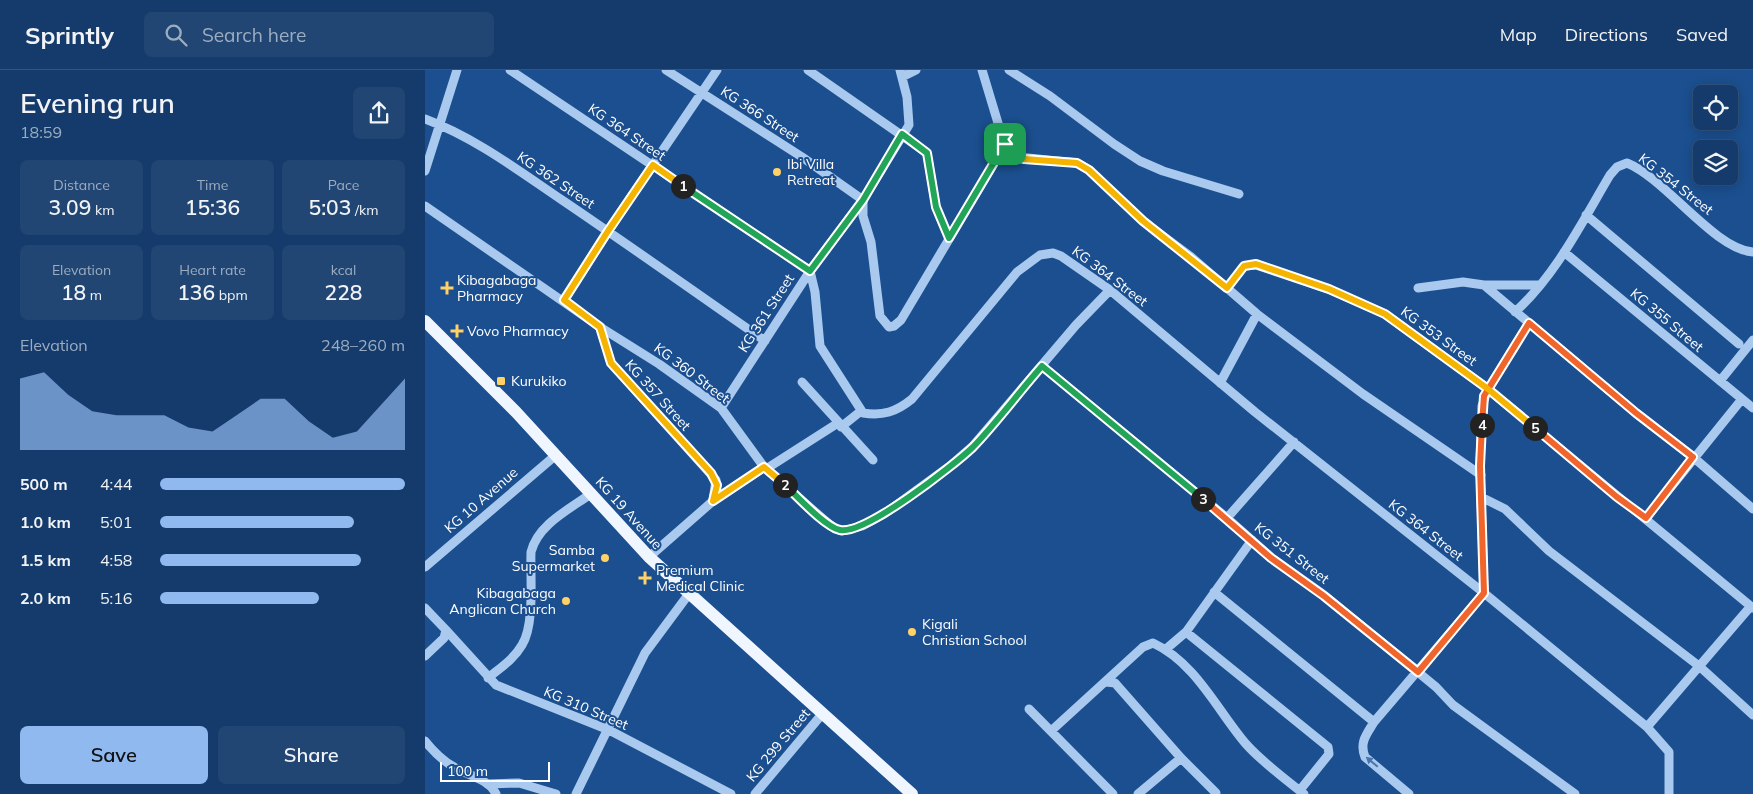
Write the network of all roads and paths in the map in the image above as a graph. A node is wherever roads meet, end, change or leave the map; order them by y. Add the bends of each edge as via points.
1 (457, 70) edge
2 (510, 70) edge
3 (666, 70) edge
4 (717, 70) edge
5 (808, 70) edge
6 (916, 70) edge
7 (982, 70) edge
8 (1009, 70) edge
9 (901, 74) edge
10 (703, 93) junction
11 (425, 119) edge
12 (441, 125) junction
13 (902, 134) junction
14 (1005, 144) junction
15 (653, 165) junction
16 (425, 171) edge
17 (1239, 194) dead end
18 (863, 200) junction
19 (425, 206) edge
20 (1586, 215) junction
21 (608, 231) junction
22 (949, 238) junction
23 (1564, 252) junction
24 (1753, 252) edge
25 (810, 271) junction
26 (1484, 285) junction
27 (1539, 285) junction
28 (1227, 288) junction
29 (1418, 288) dead end
30 (1110, 290) junction
31 (564, 300) junction
32 (1515, 312) junction
33 (1257, 314) junction
34 (425, 320) edge
35 (1529, 323) junction
36 (600, 327) junction
37 (1753, 340) edge
38 (765, 341) junction
39 (1739, 344) dead end
40 (1042, 366) junction
41 (1719, 381) junction
42 (802, 382) dead end
43 (1220, 383) junction
44 (1488, 389) junction
45 (1742, 399) junction
46 (721, 408) junction
47 (1753, 408) edge
48 (861, 411) junction
49 (839, 425) junction
50 (1294, 442) junction
51 (556, 455) junction
52 (1693, 457) junction
53 (873, 460) dead end
54 (765, 468) junction
55 (1481, 475) junction
56 (592, 493) junction
57 (1481, 497) junction
58 (713, 501) junction
59 (1753, 508) edge
60 (1227, 518) junction
61 (1646, 518) junction
62 (1252, 540) junction
63 (649, 557) junction
64 (425, 567) edge
65 (1214, 592) junction
66 (1484, 593) junction
67 (688, 594) junction
68 (425, 608) edge
69 (1752, 608) edge
70 (446, 630) junction
71 (1186, 632) junction
72 (1166, 649) junction
73 (425, 656) edge
74 (1699, 666) junction
75 (1418, 672) junction
76 (488, 678) junction
77 (1106, 682) junction
78 (1029, 709) dead end
79 (823, 713) junction
80 (1753, 715) edge
81 (1374, 722) junction
82 (1647, 728) junction
83 (609, 730) junction
84 (1051, 731) junction
85 (425, 741) edge
86 (1181, 758) junction
87 (488, 784) junction
88 (1108, 792) edge
89 (1302, 792) edge
90 (1215, 793) edge
91 (495, 794) edge
92 (556, 794) edge
93 (575, 794) edge
94 (731, 794) edge
95 (755, 794) edge
96 (913, 794) edge
97 (1138, 794) edge
98 (1409, 794) edge
99 (1575, 794) edge
100 (1669, 794) edge

1 - 12 street
2 - 15 street, KG 364 Street
3 - 10 street, KG 366 Street
4 - 10 street
5 - 13 street
6 - 9 street
7 - 14 street
8 - 17 street via 1141,161
9 - 13 street, KG 361 Street via 909,114 909,125
10 - 15 street
10 - 18 street, KG 366 Street
11 - 12 street, KG 362 Street
12 - 16 street
12 - 21 street, KG 362 Street via 487,150
13 - 18 street, KG 361 Street
13 - 22 street via 927,153 936,207
14 - 22 street
14 - 28 street via 1024,159 1077,163 1089,170 1143,221
15 - 21 street
15 - 25 street, KG 364 Street
18 - 22 street via 878,303 886,326 895,326 901,320
18 - 25 street, KG 361 Street
19 - 31 street, KG 360 Street
20 - 23 street, KG 354 Street
20 - 24 street, KG 354 Street via 1610,175 1627,163 1651,178 1727,241
20 - 39 street
21 - 31 street
21 - 38 street, KG 362 Street
23 - 27 street, KG 354 Street
23 - 41 street, KG 355 Street
25 - 38 street, KG 361 Street
25 - 48 street via 819,346
26 - 27 street
26 - 29 street via 1463,282
26 - 32 street
27 - 32 street, KG 354 Street
28 - 33 street
28 - 44 street, KG 353 Street via 1244,266 1251,264 1329,289 1385,314
30 - 40 street, KG 360 Street
30 - 43 street, KG 364 Street
30 - 48 street, KG 364 Street via 1061,256 1053,253 1040,255 1017,272 912,399 891,413
31 - 36 street, KG 360 Street
32 - 35 street
33 - 43 street
33 - 55 street via 1363,394
34 - 51 main road, KG 19 Avenue
35 - 44 street
35 - 52 street
36 - 46 street, KG 360 Street
36 - 58 street, KG 357 Street via 611,363 716,480
37 - 41 street
38 - 46 street, KG 361 Street
40 - 54 street, KG 360 Street via 973,446 950,466 884,514 853,529 835,529
40 - 60 street, KG 351 Street
41 - 45 street, KG 355 Street
42 - 49 street
43 - 50 street, KG 364 Street
44 - 55 street via 1482,406
44 - 61 street, KG 353 Street
45 - 47 street, KG 355 Street
45 - 52 street
46 - 54 street, KG 360 Street
48 - 49 street
49 - 53 street
49 - 54 street
50 - 60 street
50 - 66 street, KG 364 Street
51 - 56 main road, KG 19 Avenue
51 - 64 street, KG 10 Avenue
52 - 59 street
52 - 61 street
54 - 58 street
55 - 57 street
56 - 63 main road, KG 19 Avenue
56 - 76 street via 539,532 531,552 529,622 523,644
57 - 66 street
57 - 74 street via 1505,509 1572,570
58 - 63 street
60 - 62 street, KG 351 Street
61 - 69 street, KG 353 Street
62 - 65 street
62 - 75 street, KG 351 Street
63 - 67 main road, KG 19 Avenue
65 - 71 street
65 - 81 street
66 - 75 street
66 - 82 street, KG 364 Street
67 - 79 main road, KG 19 Avenue
67 - 83 street via 645,653
68 - 70 street
69 - 74 street
70 - 73 street via 444,638
70 - 76 street, KG 310 Street
71 - 72 street
71 - 89 street via 1328,747 1329,754
72 - 77 street via 1153,643 1143,647
72 - 89 street via 1198,680 1247,744
74 - 80 street
74 - 82 street
75 - 81 street
75 - 99 street, KG 351 Street via 1443,692 1453,705
76 - 83 street, KG 310 Street via 510,692
77 - 84 street
77 - 86 street via 1115,683
78 - 84 street
79 - 95 street, KG 299 Street
79 - 96 main road, KG 19 Avenue
98 -> 81 street via 1365,757 1363,741
82 - 100 street, KG 364 Street via 1669,752
83 - 93 street
83 - 94 street, KG 310 Street
84 - 88 street
85 - 87 street via 452,766
86 - 90 street
86 - 97 street
87 - 91 street
87 - 92 street via 519,783

